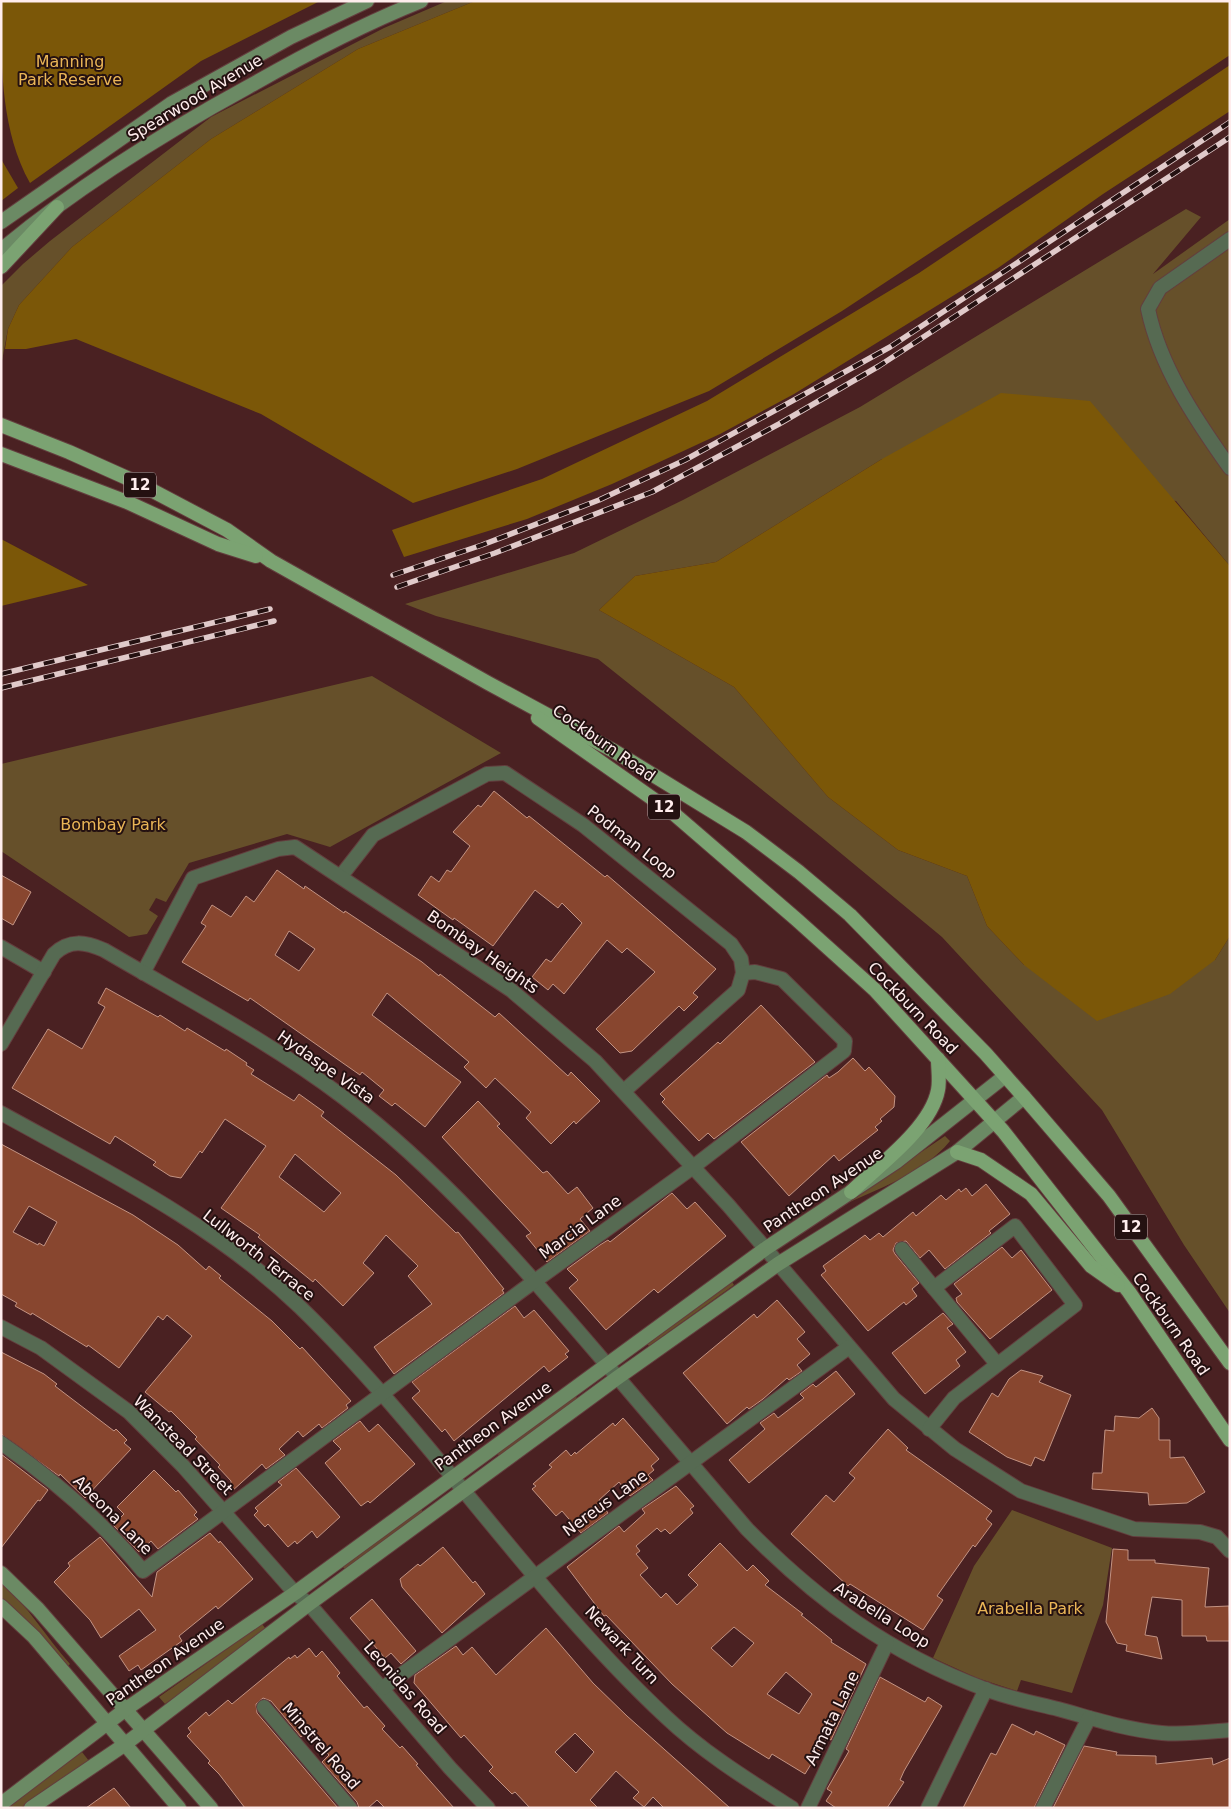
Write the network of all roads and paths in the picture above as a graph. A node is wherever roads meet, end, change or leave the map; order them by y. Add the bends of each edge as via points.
1 (367, 1) edge
2 (421, 1) edge
3 (57, 207) junction
4 (1, 222) edge
5 (1230, 239) edge
6 (1, 250) edge
7 (1, 267) edge
8 (1, 425) edge
9 (1, 454) edge
10 (1230, 468) edge
11 (271, 561) junction
12 (488, 683) junction
13 (341, 876) junction
14 (1, 948) edge
15 (44, 972) junction
16 (143, 973) junction
17 (743, 973) junction
18 (1, 1044) edge
19 (938, 1059) junction
20 (1005, 1076) junction
21 (624, 1091) junction
22 (1024, 1097) junction
23 (976, 1100) junction
24 (1, 1112) edge
25 (994, 1121) junction
26 (957, 1152) junction
27 (693, 1167) junction
28 (851, 1192) junction
29 (902, 1249) dead end
30 (765, 1250) junction
31 (778, 1264) junction
32 (535, 1281) junction
33 (934, 1288) junction
34 (1129, 1292) junction
35 (1, 1327) edge
36 (849, 1347) junction
37 (1230, 1363) edge
38 (998, 1364) junction
39 (607, 1365) junction
40 (617, 1378) junction
41 (381, 1394) junction
42 (929, 1429) junction
43 (1230, 1440) edge
44 (1, 1443) edge
45 (691, 1462) junction
46 (452, 1478) junction
47 (464, 1490) junction
48 (223, 1510) junction
49 (1230, 1551) edge
50 (1, 1573) edge
51 (536, 1576) junction
52 (295, 1593) junction
53 (309, 1604) junction
54 (1, 1606) edge
55 (887, 1643) junction
56 (382, 1688) junction
57 (986, 1689) junction
58 (264, 1707) dead end
59 (126, 1709) junction
60 (1088, 1718) junction
61 (106, 1724) junction
62 (143, 1729) junction
63 (1230, 1730) edge
64 (124, 1745) junction
65 (1, 1804) edge
66 (31, 1808) edge
67 (179, 1808) edge
68 (211, 1808) edge
69 (350, 1808) edge
70 (488, 1808) edge
71 (792, 1808) edge
72 (808, 1808) edge
73 (928, 1808) edge
74 (1043, 1808) edge

1 - 4 main road, Spearwood Avenue via 291,37 172,103
2 - 3 main road, Spearwood Avenue via 298,58 185,121
3 - 6 main road, Spearwood Avenue
3 - 7 main road
5 - 10 street via 1160,288 1148,309 1154,336 1195,419
8 - 11 main road, Cockburn Road / 12 via 136,482 227,530
9 - 11 main road, Cockburn Road / 12 via 127,502 218,544
11 - 12 main road, Cockburn Road / 12
12 - 19 main road, Cockburn Road / 12 via 673,813 875,990
12 - 20 main road, Cockburn Road / 12 via 614,751 697,800 771,850 850,915
13 - 16 street, Bombay Heights via 296,848 278,849 194,878
13 - 17 street, Podman Loop via 372,835 480,776 504,773 583,825 732,944 742,959
13 - 21 street, Bombay Heights via 510,990 595,1061
14 - 15 street
15 - 16 street, Hydaspe Vista via 62,946 87,943
15 - 18 street, Hydaspe Vista
16 - 32 street, Hydaspe Vista via 281,1055 342,1096 395,1140 478,1218
17 - 21 street via 738,990
17 - 27 street, Marcia Lane via 755,972 782,979 845,1041 844,1051
19 - 23 main road, Cockburn Road / 12
19 - 28 main road via 938,1090 917,1130
20 - 22 main road, Cockburn Road / 12
20 - 23 main road, Pantheon Avenue
21 - 27 street, Bombay Heights
22 - 25 main road
22 - 37 main road, Cockburn Road / 12 via 1109,1196
23 - 25 main road, Cockburn Road / 12
23 - 28 main road, Pantheon Avenue via 896,1162
24 - 41 street, Lullworth Terrace via 154,1198 205,1231 297,1305
25 - 26 main road
25 - 34 main road, Cockburn Road / 12
26 - 31 main road
26 - 34 main road via 981,1160 1031,1194 1090,1266
27 - 30 street, Bombay Heights
27 - 32 street, Marcia Lane
28 - 30 main road, Pantheon Avenue
29 - 33 street
30 - 31 street, Bombay Heights
30 - 39 main road, Pantheon Avenue
31 - 36 street
31 - 40 main road
32 - 39 street, Hydaspe Vista
32 - 41 street, Marcia Lane
33 - 38 street
33 - 38 street via 1015,1226 1075,1305
34 - 43 main road, Cockburn Road / 12
35 - 48 street, Wanstead Street via 41,1348 130,1412
36 - 42 street via 894,1398
36 - 45 street, Nereus Lane
38 - 42 street via 954,1398
39 - 40 street, Arabella Loop
39 - 46 main road, Pantheon Avenue
40 - 45 street, Arabella Loop
40 - 47 main road
41 - 46 street, Lullworth Terrace
41 - 48 street, Marcia Lane
42 - 49 street via 954,1449 1021,1491 1134,1529 1200,1532 1217,1537
44 - 48 street, Abeona Lane via 40,1470 82,1506 123,1546 143,1571
45 - 51 street, Nereus Lane
45 - 55 street, Arabella Loop via 747,1529 785,1567 827,1603
46 - 47 street, Newark Turn
46 - 52 main road, Pantheon Avenue
47 - 51 street, Newark Turn
47 - 53 main road
48 - 52 street, Wanstead Street
50 - 59 main road via 38,1609
51 - 56 street, Nereus Lane
51 - 71 street, Newark Turn via 594,1644 667,1718 726,1765
52 - 53 street, Leonidas Road
52 - 59 main road, Pantheon Avenue
53 - 56 street, Leonidas Road
53 - 62 main road
54 - 61 main road via 34,1638
55 - 57 street, Arabella Loop
55 - 72 street, Armata Lane
56 - 70 street, Leonidas Road
57 - 60 street, Arabella Loop
57 - 73 street
58 - 69 street, Minstrel Road
59 - 61 main road, Pantheon Avenue
59 - 62 main road
60 - 63 street, Arabella Loop via 1160,1733
60 - 74 street
61 - 64 main road
61 - 65 main road, Pantheon Avenue
62 - 64 main road
62 - 68 main road
64 - 66 main road
64 - 67 main road

